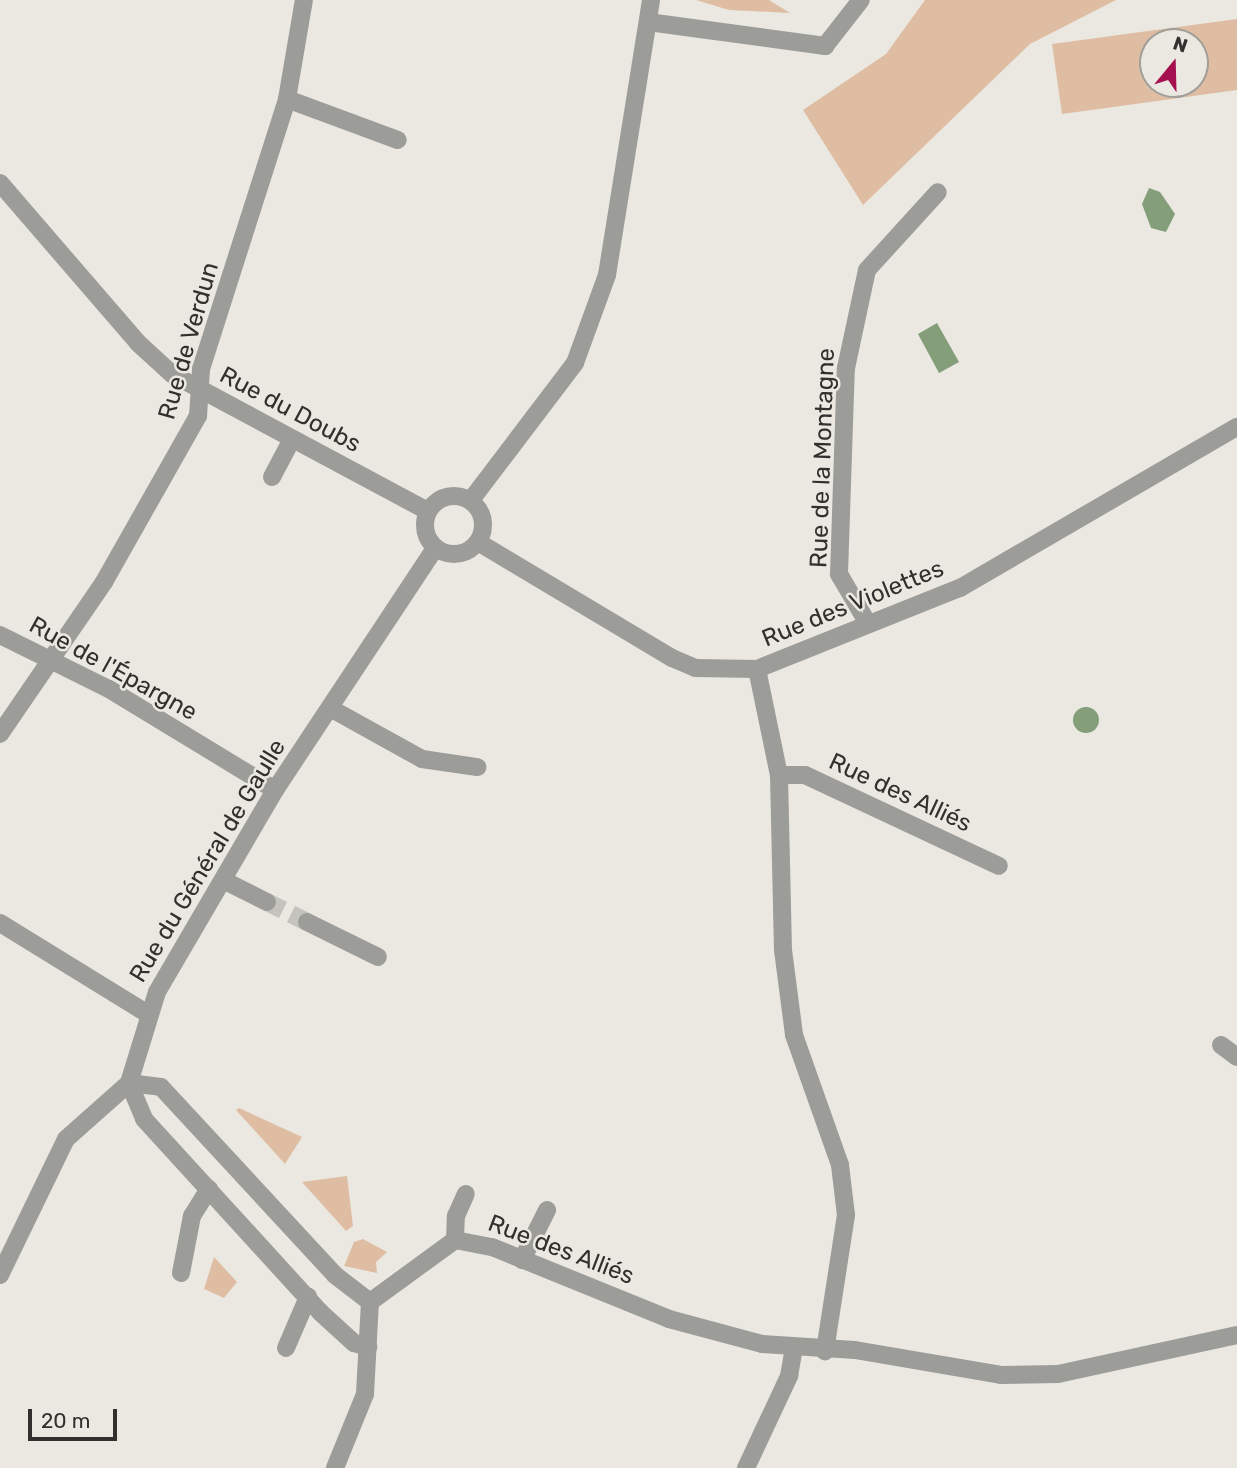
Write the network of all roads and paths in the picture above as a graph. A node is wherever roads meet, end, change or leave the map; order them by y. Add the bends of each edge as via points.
1 (304, 0) edge
2 (651, 0) edge
3 (861, 0) edge
4 (648, 22) junction
5 (287, 99) junction
6 (398, 140) dead end
7 (0, 183) edge
8 (938, 192) dead end
9 (200, 390) junction
10 (1237, 427) edge
11 (292, 439) junction
12 (272, 477) dead end
13 (471, 500) junction
14 (428, 512) junction
15 (478, 542) junction
16 (435, 548) junction
17 (867, 622) junction
18 (0, 635) edge
19 (49, 665) junction
20 (757, 669) junction
21 (330, 708) junction
22 (0, 734) edge
23 (477, 767) dead end
24 (779, 775) junction
25 (275, 790) junction
26 (999, 866) dead end
27 (222, 880) junction
28 (267, 902) tunnel mouth
29 (307, 922) tunnel mouth
30 (0, 923) edge
31 (378, 957) dead end
32 (148, 1014) junction
33 (1221, 1045) dead end
34 (1237, 1057) edge
35 (129, 1083) junction
36 (209, 1189) junction
37 (466, 1194) dead end
38 (547, 1210) dead end
39 (455, 1240) junction
40 (522, 1260) junction
41 (180, 1273) dead end
42 (0, 1275) edge
43 (308, 1297) junction
44 (370, 1302) junction
45 (1237, 1335) edge
46 (368, 1347) junction
47 (286, 1348) dead end
48 (794, 1349) junction
49 (825, 1351) junction
50 (335, 1468) edge
51 (746, 1468) edge

1 - 5 street, Rue de Verdun
2 - 4 street
3 - 4 street via 825,46
4 - 13 street via 607,275 575,363
5 - 6 street
5 - 9 street, Rue de Verdun
7 - 9 street, Rue du Doubs via 138,343
8 - 17 street, Rue de la Montagne via 867,270 846,368 839,574
9 - 11 street, Rue du Doubs
9 - 19 street, Rue de Verdun via 198,416 145,515
10 - 17 street, Rue des Violettes via 960,588
11 - 12 street
11 - 14 street, Rue du Doubs
13 - 14 street via 447,496
13 - 15 street via 482,515
14 - 16 street via 425,531
15 - 16 street via 453,555
15 - 20 street, Rue des Violettes via 672,658 695,668
16 - 21 street, Rue du Général de Gaulle
17 - 20 street, Rue des Violettes
18 - 19 street, Rue de l'Épargne
19 - 22 street, Rue de Verdun
19 - 25 street, Rue de l'Épargne via 109,689
20 - 24 street
21 - 23 street via 422,760
21 - 25 street, Rue du Général de Gaulle
24 - 26 street, Rue des Alliés via 805,775
24 - 49 street via 783,950 794,1035 840,1165 846,1216
25 - 27 street, Rue du Général de Gaulle
27 - 28 street
27 - 32 street, Rue du Général de Gaulle
29 - 31 street
30 - 32 street
32 - 35 street, Rue du Général de Gaulle
33 - 34 street
35 - 36 street via 144,1119
35 - 42 street via 66,1139
35 - 44 street via 161,1087 335,1275
36 - 41 street via 192,1216
36 - 43 street
37 - 39 street via 456,1216
38 - 40 street
39 - 40 street, Rue des Alliés
39 - 44 street, Rue des Alliés
40 - 48 street, Rue des Alliés via 669,1319
43 - 46 street via 354,1343
43 - 47 street
44 - 46 street
45 - 49 street, Rue des Alliés via 1026,1378
46 - 50 street via 365,1394
48 - 49 street, Rue des Alliés
48 - 51 street via 789,1376

